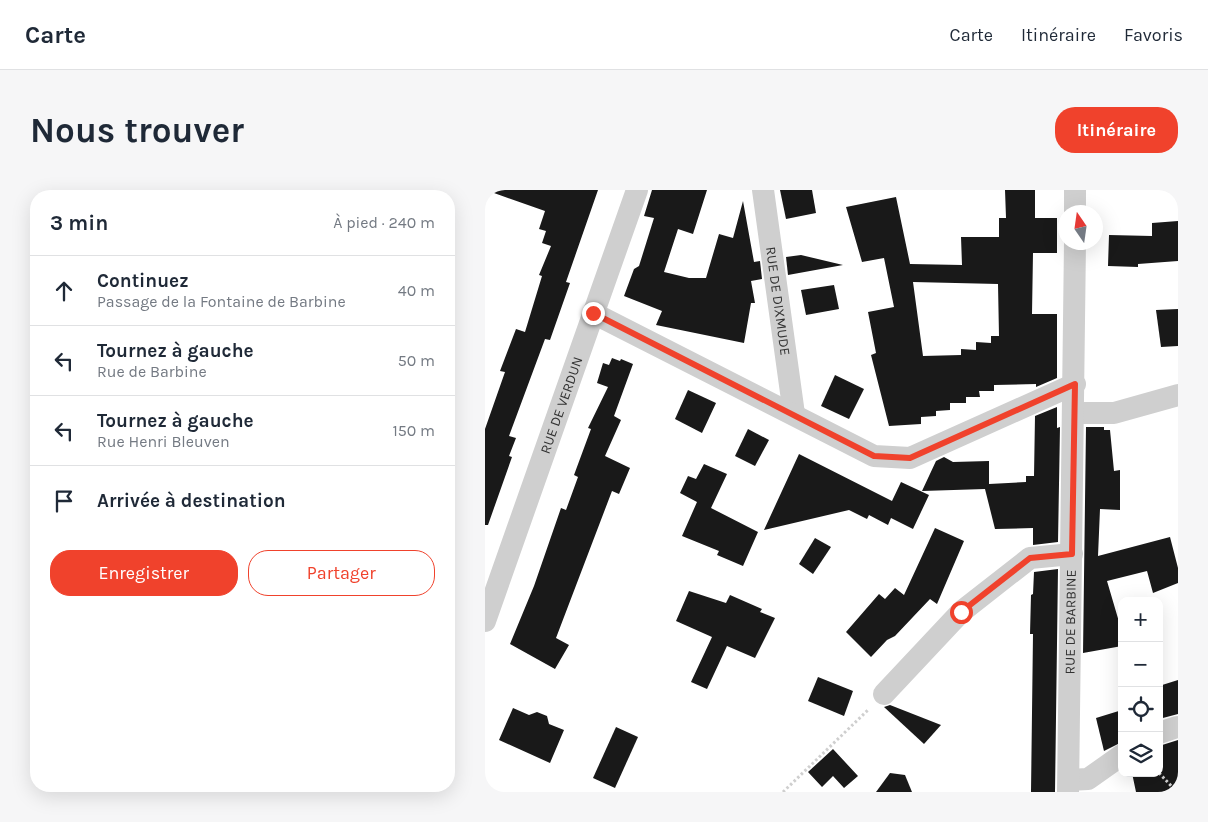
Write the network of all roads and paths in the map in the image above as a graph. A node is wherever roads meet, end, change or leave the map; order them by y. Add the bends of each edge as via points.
1 (637, 190) edge
2 (763, 190) edge
3 (1075, 190) edge
4 (1075, 205) edge
5 (1075, 250) edge
6 (593, 313) junction
7 (1075, 384) junction
8 (1178, 395) edge
9 (1075, 413) junction
10 (794, 414) junction
11 (1072, 554) junction
12 (485, 621) edge
13 (884, 694) joint
14 (1118, 758) edge
15 (1163, 777) edge
16 (1069, 786) edge
17 (783, 792) edge
18 (1177, 792) edge

1 - 6 street, RUE DE VERDUN
2 - 10 street, RUE DE DIXMUDE
3 - 4 street
5 - 7 street, RUE DE BARBINE
6 - 10 street
6 - 12 street, RUE DE VERDUN
7 - 9 street, RUE DE BARBINE
7 - 10 street via 910,458 874,456
8 - 9 street via 1114,413
9 - 11 street, RUE DE BARBINE
11 - 13 street via 1030,558 961,612
11 - 16 street, RUE DE BARBINE
13 - 17 path
14 - 16 street via 1088,779
15 - 18 path

